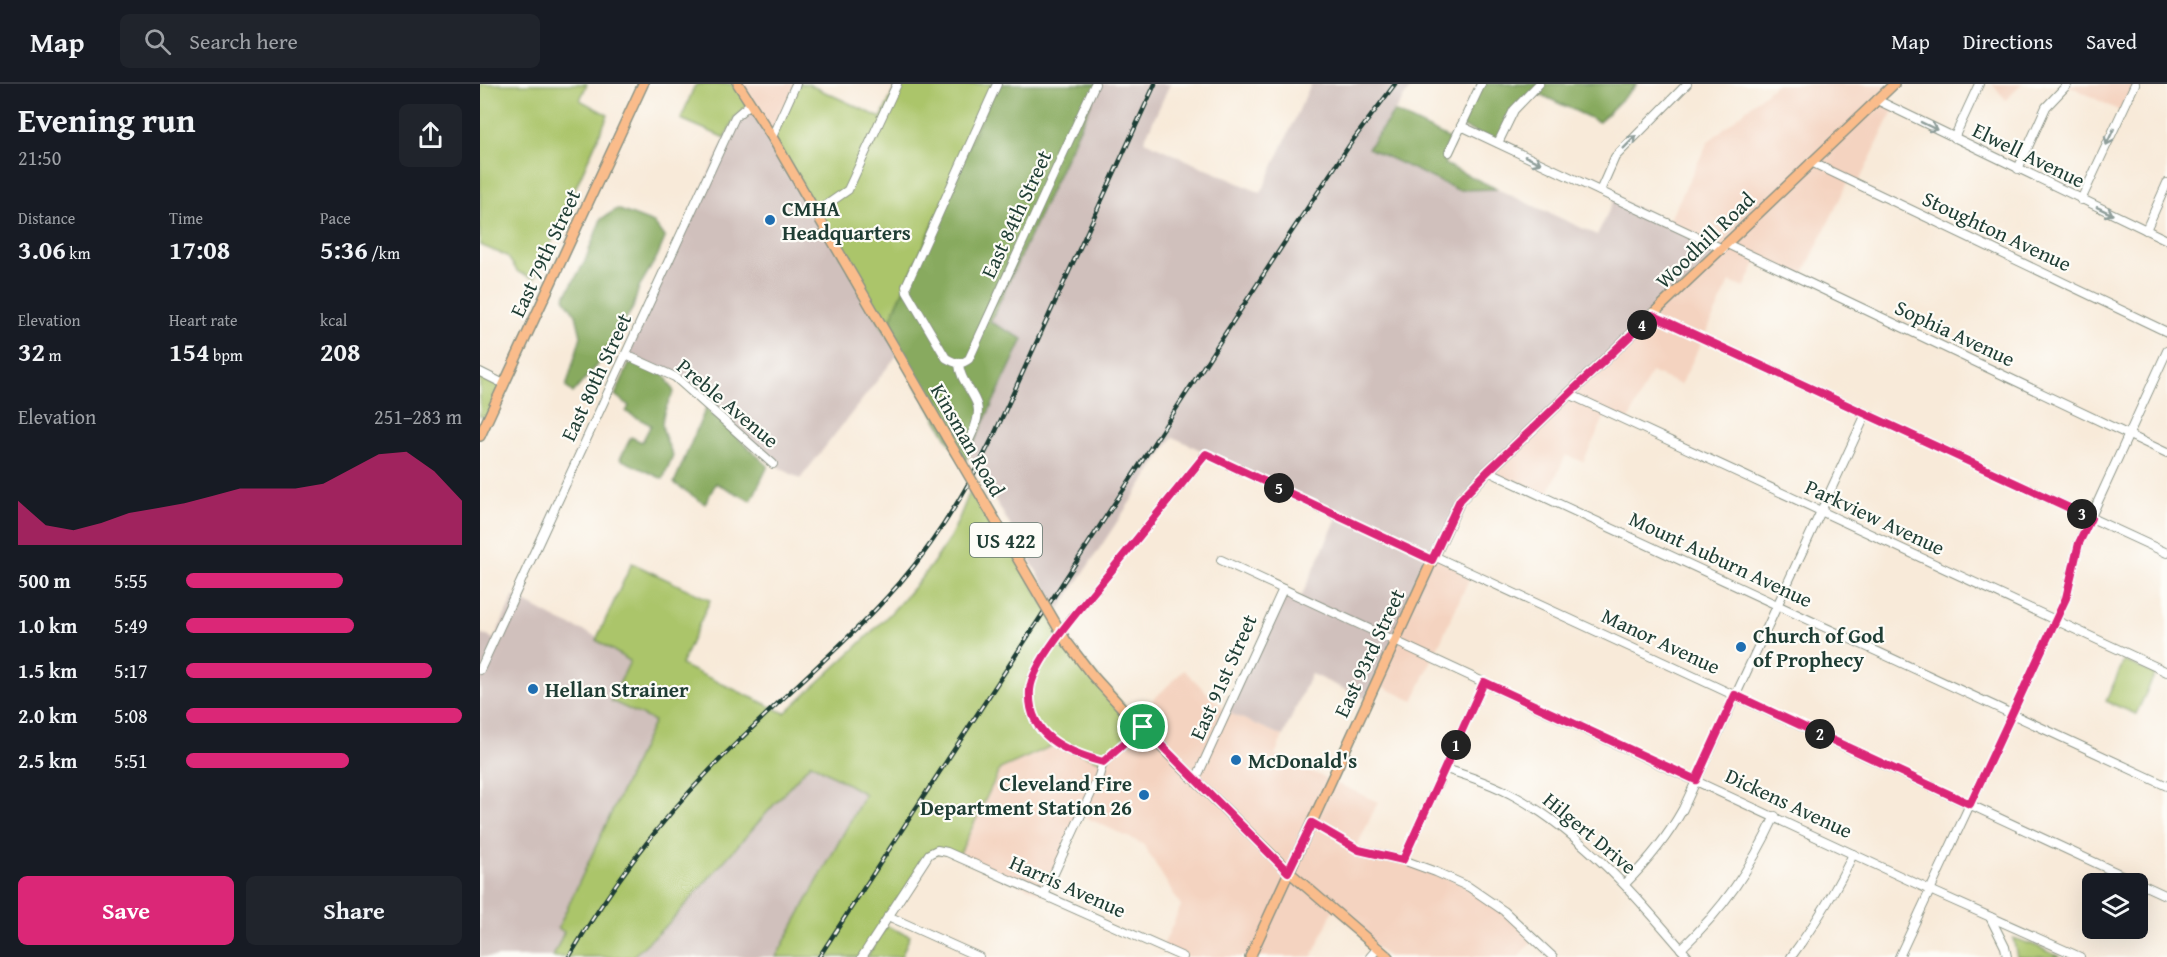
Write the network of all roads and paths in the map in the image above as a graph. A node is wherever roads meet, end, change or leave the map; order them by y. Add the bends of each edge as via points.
1 (643, 84) edge
2 (738, 84) edge
3 (796, 84) edge
4 (897, 84) edge
5 (997, 84) edge
6 (1095, 84) edge
7 (1481, 84) edge
8 (1539, 84) edge
9 (1687, 84) edge
10 (1894, 84) edge
11 (1979, 84) edge
12 (2135, 84) edge
13 (2067, 85) edge
14 (1877, 100) junction
15 (750, 104) junction
16 (1461, 126) junction
17 (772, 137) junction
18 (1954, 138) junction
19 (1498, 143) junction
20 (1449, 152) dead end
21 (1811, 162) junction
22 (2018, 169) junction
23 (2167, 183) edge
24 (1600, 191) junction
25 (2081, 200) junction
26 (816, 212) junction
27 (2146, 230) junction
28 (2167, 240) edge
29 (1725, 247) junction
30 (1652, 315) junction
31 (2167, 332) edge
32 (2167, 351) edge
33 (626, 355) junction
34 (959, 364) junction
35 (480, 372) edge
36 (504, 384) junction
37 (1569, 394) junction
38 (1866, 414) junction
39 (2129, 435) junction
40 (480, 436) edge
41 (966, 446) dead end
42 (2167, 453) edge
43 (773, 464) dead end
44 (1488, 471) junction
45 (1821, 512) junction
46 (2091, 518) junction
47 (2167, 554) edge
48 (1433, 558) junction
49 (1221, 560) dead end
50 (1283, 589) junction
51 (1778, 604) junction
52 (2056, 620) junction
53 (1394, 641) junction
54 (480, 670) edge
55 (2167, 672) edge
56 (1484, 682) junction
57 (1735, 695) junction
58 (2012, 715) junction
59 (1143, 727) junction
60 (1103, 762) junction
61 (1446, 769) junction
62 (1196, 779) junction
63 (1696, 780) junction
64 (2167, 786) edge
65 (1970, 804) junction
66 (1775, 816) junction
67 (1312, 823) junction
68 (1853, 854) junction
69 (1403, 860) junction
70 (1288, 872) junction
71 (1625, 884) junction
72 (1930, 890) junction
73 (1044, 895) junction
74 (2167, 896) edge
75 (888, 916) junction
76 (1990, 917) junction
77 (1378, 948) junction
78 (1681, 949) junction
79 (961, 953) edge
80 (862, 957) edge
81 (979, 957) edge
82 (1183, 957) edge
83 (1250, 957) edge
84 (1370, 957) edge
85 (1388, 957) edge
86 (1553, 957) edge
87 (1688, 957) edge
88 (1791, 957) edge
89 (1899, 957) edge
90 (2007, 957) edge
91 (2080, 957) edge

1 - 36 main road, East 79th Street
2 - 15 main road, Kinsman Road / US 422
3 - 17 street
4 - 26 street via 848,190
5 - 34 street via 906,286 946,358
6 - 34 street, East 84th Street via 969,359
7 - 16 street
8 - 19 street via 1514,110
24 -> 9 street via 1615,157
10 - 14 main road, Woodhill Road
11 - 18 street
12 -> 25 street
13 - 22 street via 2046,107
14 -> 18 street, Elwell Avenue
14 - 21 main road, Woodhill Road
15 - 17 main road, Kinsman Road / US 422
15 - 33 street, East 80th Street via 735,117
16 - 19 street, Sophia Avenue
16 - 20 street
17 - 26 main road, Kinsman Road / US 422
18 - 22 street, Elwell Avenue
19 -> 24 street, Sophia Avenue
21 - 29 main road, Woodhill Road
21 - 31 street, Stoughton Avenue
22 - 25 street, Elwell Avenue
23 - 27 street
24 - 29 street, Sophia Avenue
25 -> 27 street, Elwell Avenue
26 - 59 main road, Kinsman Road / US 422, bridge via 1066,641 1092,675
27 - 28 street, Elwell Avenue
29 - 30 main road, Woodhill Road
29 - 39 street, Sophia Avenue
30 - 37 main road, Woodhill Road
30 - 38 street
32 - 39 street
33 - 43 street, Preble Avenue via 675,377
33 - 54 street, East 80th Street
34 - 41 street via 960,376 978,404
35 - 36 street
36 - 40 main road, East 79th Street
37 - 44 main road, Woodhill Road
37 - 45 street, Parkview Avenue
38 - 45 street
38 - 46 street
39 - 42 street, Sophia Avenue
39 - 46 street
44 - 48 main road, East 93rd Street via 1460,500
44 - 51 street, Mount Auburn Avenue
45 - 51 street
45 - 52 street, Parkview Avenue
46 - 47 street
46 - 52 street via 2079,543 2066,598
48 - 53 main road, East 93rd Street
48 - 57 street, Manor Avenue
48 - 60 street, Manor Avenue via 1206,454 1064,628 1033,675 1030,699 1045,735 1066,750
49 - 50 street, Dickens Avenue
50 - 53 street, Dickens Avenue
50 - 62 street, East 91st Street
51 - 57 street
51 - 58 street, Mount Auburn Avenue
52 - 55 street, Parkview Avenue
52 - 58 street
53 - 56 street, Dickens Avenue
53 - 67 main road, East 93rd Street
56 - 61 street
56 - 63 street, Dickens Avenue
57 - 63 street
57 - 65 street, Manor Avenue
58 - 64 street, Mount Auburn Avenue
58 - 65 street
59 - 60 street
59 - 62 main road, Kinsman Road / US 422
60 - 73 street
61 - 69 street
61 - 71 street, Hilgert Drive via 1477,779 1527,804
62 - 70 main road, Kinsman Road / US 422
63 - 66 street, Dickens Avenue
63 - 71 street via 1672,829
65 - 72 street
65 - 74 street, Manor Avenue
66 - 68 street, Dickens Avenue
66 - 78 street via 1737,887
67 - 69 street via 1359,850
67 - 70 main road, East 93rd Street
68 - 72 street, Dickens Avenue
68 - 88 street via 1838,887
69 - 86 street via 1469,887 1503,911
70 - 77 main road, Kinsman Road / US 422
70 - 83 main road, East 93rd Street
71 - 78 street, Hilgert Drive
72 - 76 street, Dickens Avenue
72 - 89 street
73 - 75 street, Harris Avenue via 937,850 929,854
73 - 82 street, Harris Avenue
75 - 79 street
75 - 80 street
76 - 90 street
76 - 91 street, Dickens Avenue
77 - 84 street
77 - 85 main road, Kinsman Road / US 422
78 - 87 street, Hilgert Drive
79 - 81 street

